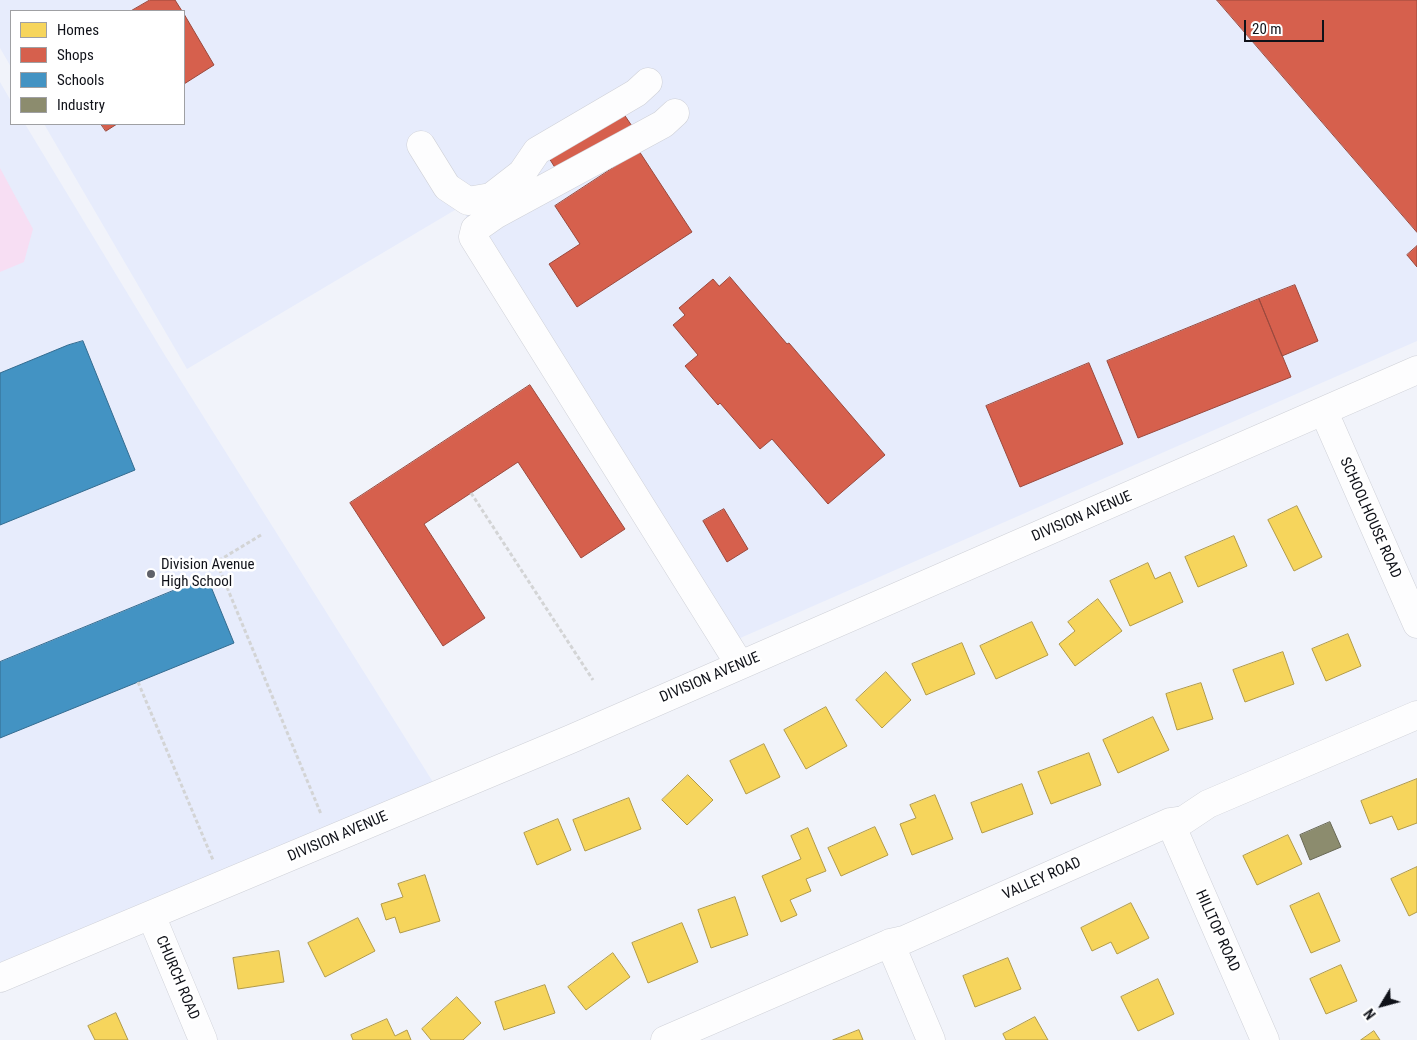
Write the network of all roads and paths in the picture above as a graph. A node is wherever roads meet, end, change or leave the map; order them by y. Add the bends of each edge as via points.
1 (648, 82) dead end
2 (676, 113) dead end
3 (421, 146) dead end
4 (1417, 370) edge
5 (1324, 412) junction
6 (471, 493) dead end
7 (261, 535) dead end
8 (1417, 624) edge
9 (740, 665) junction
10 (593, 680) dead end
11 (138, 682) dead end
12 (1417, 715) edge
13 (322, 817) dead end
14 (1170, 822) junction
15 (214, 863) dead end
16 (151, 915) junction
17 (890, 943) junction
18 (0, 978) edge
19 (203, 1040) edge
20 (665, 1040) edge
21 (931, 1040) edge
22 (1264, 1040) edge

1 - 3 street via 636,93 537,151 522,173 491,197 468,201 447,187
2 - 9 street via 663,124 495,215 475,229 473,237
4 - 5 street, DIVISION AVENUE
5 - 8 street, SCHOOLHOUSE ROAD
5 - 9 street, DIVISION AVENUE
6 - 10 path
7 - 13 path via 218,561 219,568
9 - 16 street, DIVISION AVENUE
11 - 15 path
12 - 14 street, VALLEY ROAD via 1208,804 1184,820
14 - 17 street, VALLEY ROAD via 904,940
14 - 22 street, HILLTOP ROAD
16 - 18 street, DIVISION AVENUE
16 - 19 street, CHURCH ROAD
17 - 20 street, VALLEY ROAD
17 - 21 street

